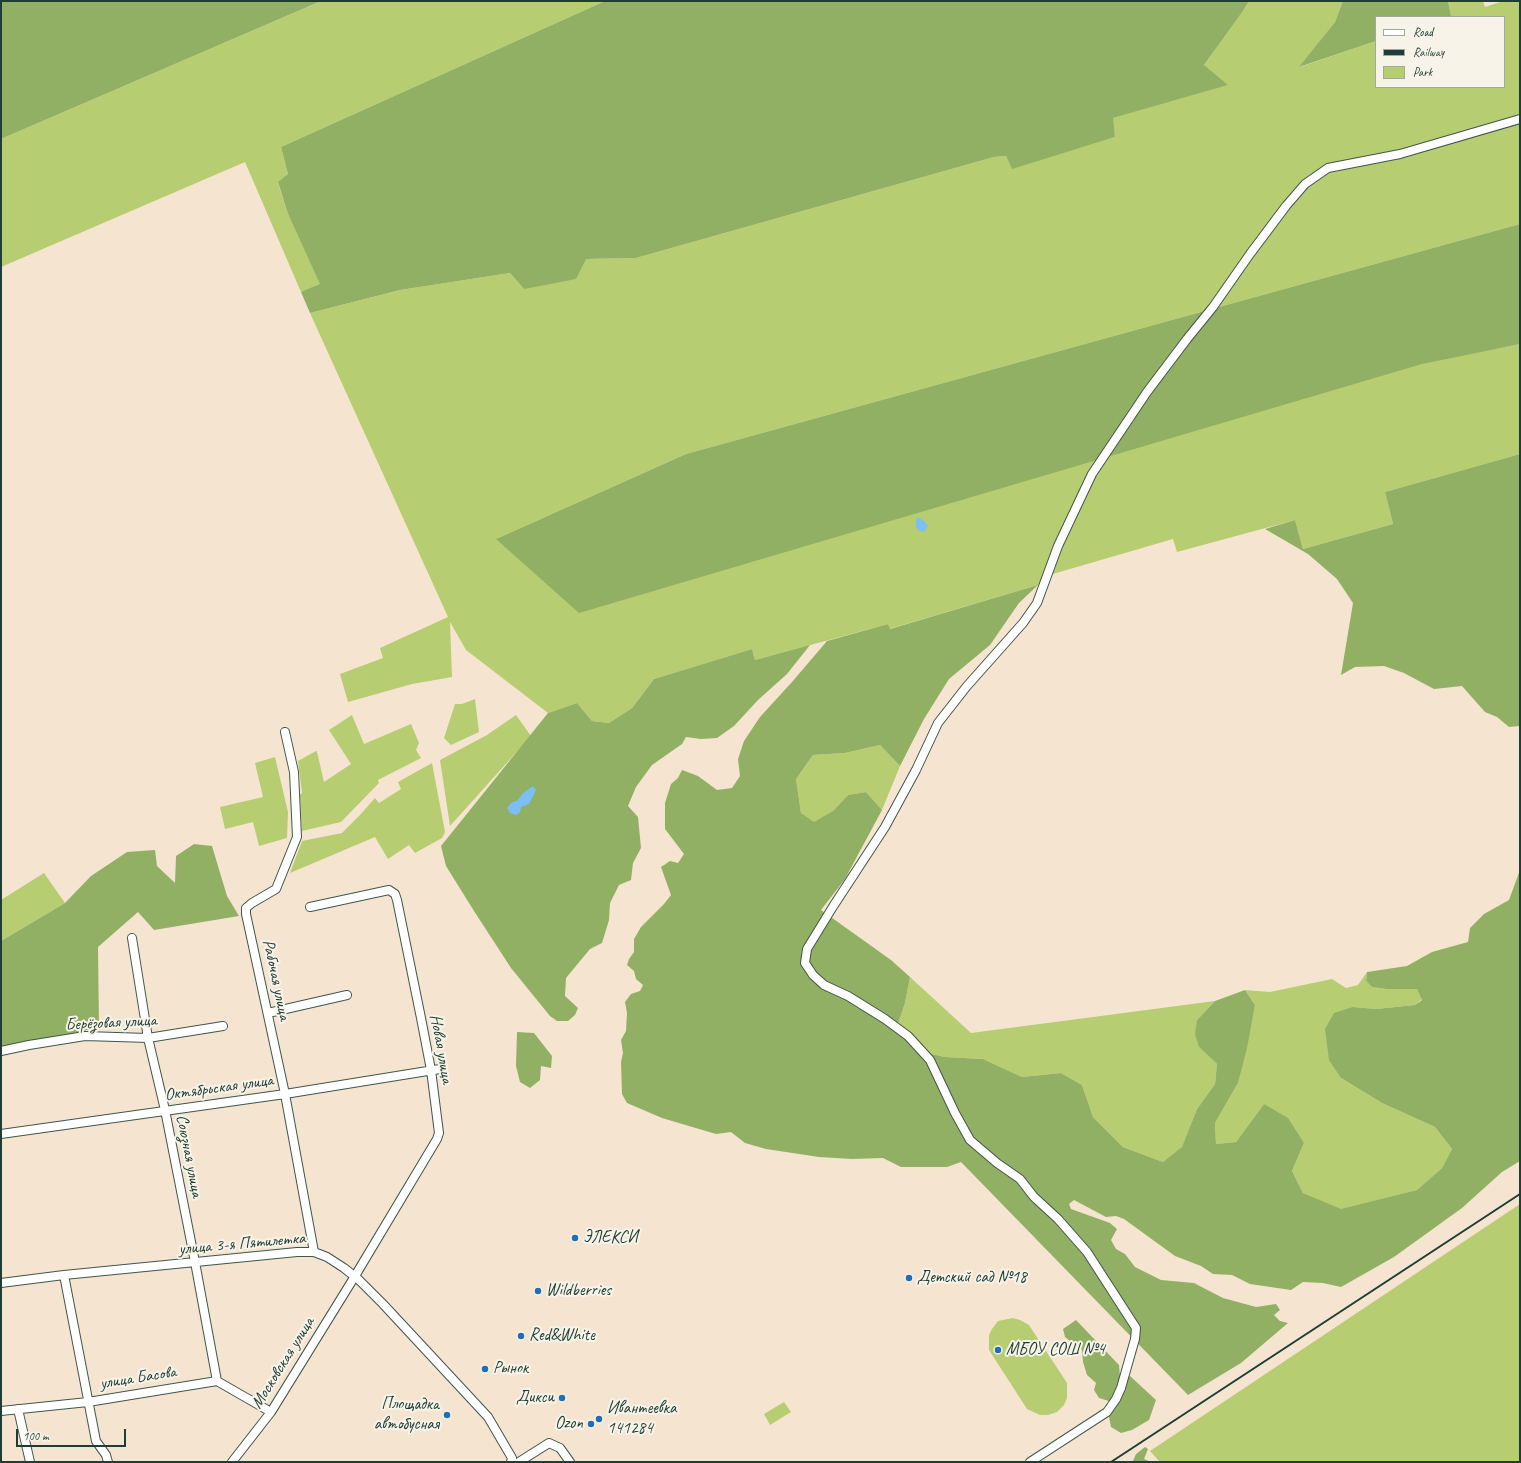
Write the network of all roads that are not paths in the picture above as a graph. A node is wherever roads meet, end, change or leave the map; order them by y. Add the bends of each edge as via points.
1 (1520, 119) edge
2 (285, 732) dead end
3 (310, 907) dead end
4 (132, 938) dead end
5 (347, 995) dead end
6 (268, 1013) junction
7 (223, 1026) dead end
8 (148, 1038) junction
9 (1, 1051) edge
10 (440, 1069) dead end
11 (431, 1070) junction
12 (285, 1094) junction
13 (165, 1110) junction
14 (1, 1134) edge
15 (314, 1252) junction
16 (195, 1262) junction
17 (64, 1275) junction
18 (355, 1276) junction
19 (1, 1283) edge
20 (217, 1381) junction
21 (88, 1402) junction
22 (18, 1409) junction
23 (1, 1411) edge
24 (271, 1412) junction
25 (30, 1462) edge
26 (108, 1462) edge
27 (232, 1462) edge
28 (511, 1462) edge
29 (519, 1462) edge
30 (570, 1462) edge
31 (1030, 1462) edge

1 - 31 street via 1400,154 1328,168 1305,184 1286,206 1214,307 1147,392 1092,474 1058,546 1037,603 938,723 885,828 807,949 805,963 824,985 848,996 885,1019 908,1036 930,1060 970,1140 1020,1179 1034,1197 1058,1219 1087,1252 1136,1328 1135,1339 1116,1399 1107,1412
2 - 6 street, Рабочая улица via 294,772 297,837 276,889 246,908
3 - 11 street, Новая улица via 389,890 395,894
4 - 8 street, Союзная улица
5 - 6 street
6 - 12 street, Рабочая улица
7 - 8 street, Берёзовая улица
8 - 9 street, Берёзовая улица via 85,1036
8 - 13 street, Союзная улица
10 - 11 street, Октябрьская улица
11 - 12 street, Октябрьская улица
11 - 18 street, Новая улица via 439,1127 437,1139
12 - 13 street, Октябрьская улица
12 - 15 street, Рабочая улица
13 - 14 street, Октябрьская улица
13 - 16 street, Союзная улица
15 - 16 street, улица 3-я Пятилетка
15 - 18 street, улица 3-я Пятилетка via 327,1257
16 - 17 street, улица 3-я Пятилетка
16 - 20 street, Союзная улица
17 - 19 street, улица 3-я Пятилетка
17 - 21 street
18 - 24 street, Московская улица
18 - 28 street, улица 3-я Пятилетка via 488,1417 512,1458
20 - 21 street, улица Басова
20 - 24 street
21 - 22 street, улица Басова
21 - 26 street via 96,1441
22 - 23 street, улица Басова
22 - 25 street
24 - 27 street, Московская улица
29 - 30 street via 550,1443 560,1448

